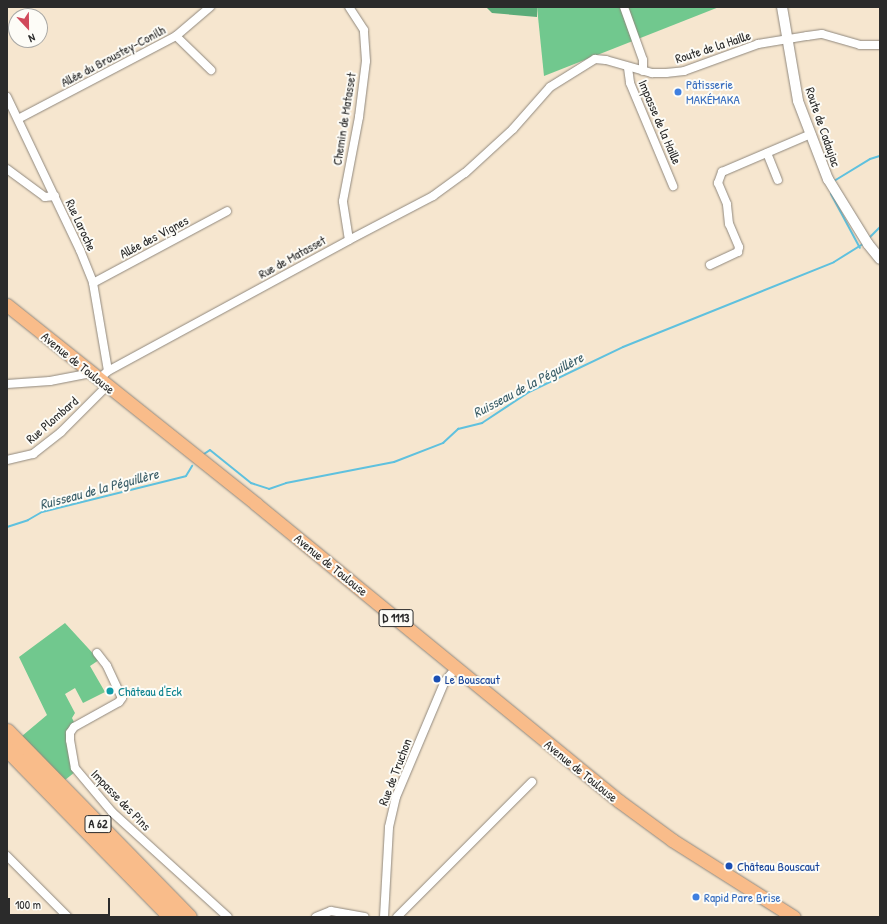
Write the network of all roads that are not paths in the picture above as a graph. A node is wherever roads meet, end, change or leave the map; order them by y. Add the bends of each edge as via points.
1 (210, 7) edge
2 (349, 7) edge
3 (624, 7) edge
4 (782, 7) edge
5 (176, 36) junction
6 (786, 39) junction
7 (880, 45) edge
8 (628, 68) junction
9 (211, 70) dead end
10 (643, 71) junction
11 (7, 97) edge
12 (18, 119) junction
13 (810, 134) junction
14 (491, 149) joint
15 (767, 153) junction
16 (7, 169) edge
17 (778, 180) dead end
18 (673, 186) dead end
19 (55, 196) junction
20 (227, 211) dead end
21 (348, 240) junction
22 (880, 259) edge
23 (710, 265) dead end
24 (93, 283) junction
25 (7, 305) edge
26 (101, 377) junction
27 (7, 384) edge
28 (7, 460) edge
29 (97, 653) dead end
30 (456, 668) junction
31 (7, 731) edge
32 (7, 749) edge
33 (532, 782) dead end
34 (7, 856) edge
35 (68, 917) edge
36 (172, 917) edge
37 (189, 917) edge
38 (228, 917) edge
39 (316, 917) edge
40 (364, 917) edge
41 (384, 917) edge
42 (397, 917) edge
43 (794, 917) edge

1 - 5 street
2 - 21 street, Chemin de Matasset via 364,30 366,61 359,117 343,201
3 - 10 street via 643,60
4 - 6 street, Route de Cadaujac
5 - 9 street, Allée du Broustey-Conilh
5 - 12 street, Allée du Broustey-Conilh
6 - 7 street, Route de la Haille via 822,34 860,45
6 - 10 street, Route de la Haille via 758,44 684,71 666,74
6 - 13 street, Route de Cadaujac via 798,101
8 - 10 street, Route de la Haille
8 - 14 street, Route de la Haille via 595,59 550,87
8 - 18 street, Impasse de la Haille via 630,83
11 - 12 street, Rue Laroche
12 - 19 street, Rue Laroche
13 - 15 street
13 - 22 street, Route de Cadaujac via 828,179
14 - 21 street, Rue de Matasset via 465,173 433,196
15 - 17 street
15 - 23 street via 727,168 719,177 718,183 727,204 729,224 739,247 738,252
16 - 19 street via 45,197
19 - 24 street, Rue Laroche
20 - 24 street, Allée des Vignes
21 - 26 street, Rue de Matasset
24 - 26 street, Rue Laroche
25 - 26 main road, Avenue de Toulouse / D 1113
26 - 27 street
26 - 28 street, Rue Plombard via 61,432 33,454
26 - 30 main road, Avenue de Toulouse / D 1113
29 - 38 street, Impasse des Pins via 107,666 122,698 74,727 70,733 70,740 75,768 112,812
30 - 41 street, Rue de Truchon via 445,681 396,797 389,826
30 - 43 main road, Avenue de Toulouse / D 1113 via 517,720 665,836
31 - 37 highway, A 62
32 - 36 highway, A 62
33 - 42 street
34 - 35 street
39 - 40 street via 331,911

